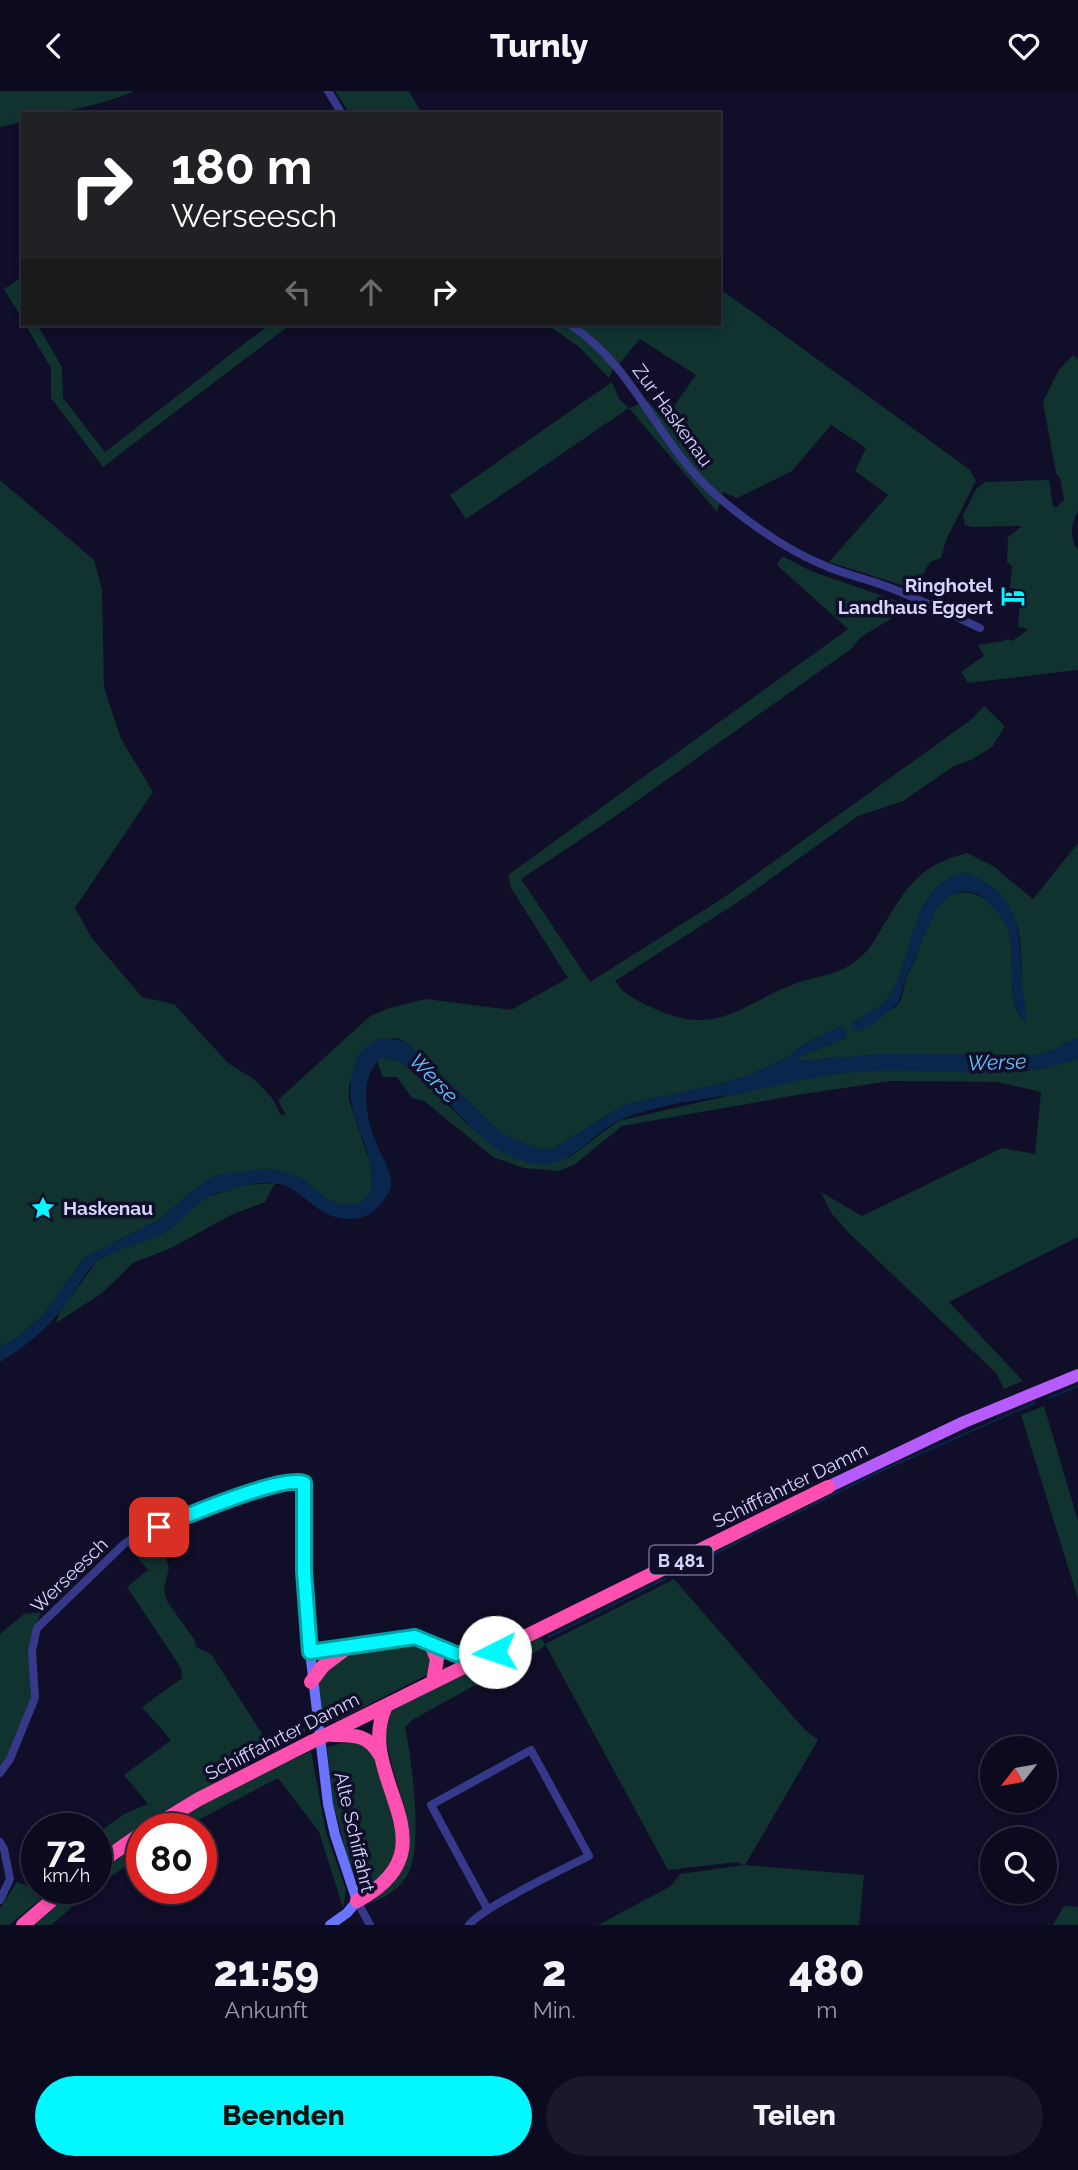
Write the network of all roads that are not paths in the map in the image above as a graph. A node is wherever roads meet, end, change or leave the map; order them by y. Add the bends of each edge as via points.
1 (328, 91) edge
2 (341, 112) edge
3 (572, 326) edge
4 (980, 628) dead end
5 (1078, 1375) edge
6 (828, 1487) joint
7 (430, 1643) junction
8 (348, 1648) junction
9 (310, 1652) junction
10 (495, 1652) junction
11 (311, 1682) junction
12 (433, 1682) junction
13 (386, 1706) junction
14 (326, 1735) junction
15 (384, 1762) junction
16 (0, 1773) edge
17 (176, 1813) edge
18 (0, 1842) edge
19 (0, 1900) edge
20 (357, 1901) junction
21 (47, 1904) edge
22 (488, 1910) junction
23 (23, 1925) edge
24 (330, 1925) edge
25 (370, 1925) edge
26 (468, 1925) edge

1 - 2 street
3 - 4 street, Zur Haskenau via 601,347 622,372 686,465 778,543
5 - 6 main road, Schifffahrter Damm / B 481 via 954,1426
6 - 10 highway, Schifffahrter Damm / B 481
7 - 8 highway, B 481 via 415,1637
7 - 10 highway, B 481 via 456,1654
7 - 12 highway via 437,1659
8 - 9 highway, B 481
8 - 11 highway, B 481 via 323,1666
9 - 11 street, Alte Schiffahrt
9 - 16 street, Werseesch via 304,1483 286,1482 244,1495 137,1535 37,1628 32,1651 35,1698
10 - 12 highway, Schifffahrter Damm / B 481
11 - 20 street, Alte Schiffahrt via 328,1804
12 - 13 highway, Schifffahrter Damm / B 481
13 - 14 highway, Schifffahrter Damm / B 481
13 - 15 highway, B 481 via 379,1723
14 - 15 highway, B 481 via 362,1736 371,1741
14 - 17 highway, Schifffahrter Damm / B 481, bridge
15 - 20 highway, B 481 via 403,1846 399,1864 386,1882
18 - 19 street via 10,1879
20 - 24 street, Alte Schiffahrt
20 - 25 street
21 - 23 highway
22 - 22 street via 589,1856 531,1750 431,1805
22 - 26 street

